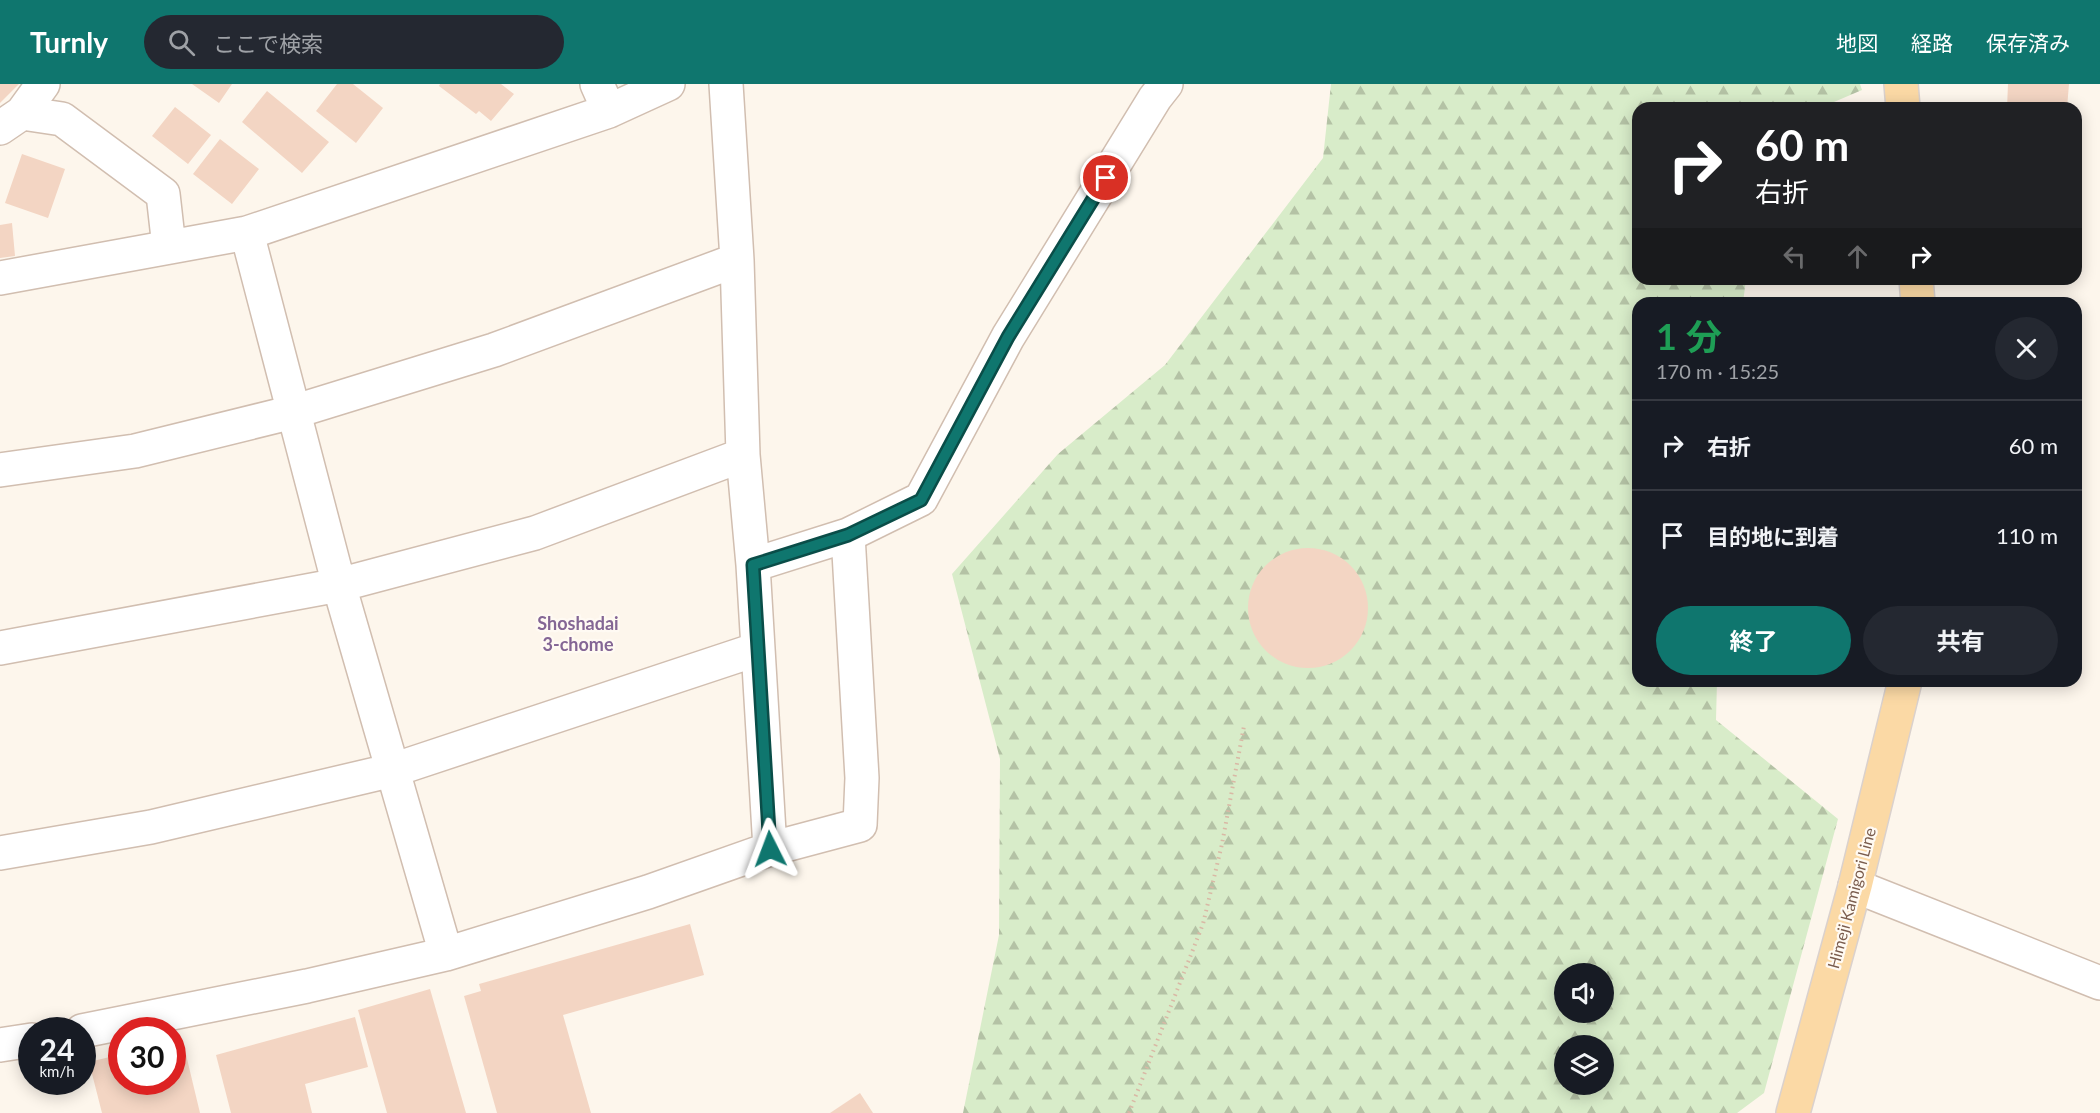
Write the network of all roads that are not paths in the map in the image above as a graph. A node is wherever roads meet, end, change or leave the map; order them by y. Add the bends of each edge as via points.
1 (43, 84) edge
2 (668, 84) edge
3 (726, 84) edge
4 (1166, 84) edge
5 (1901, 84) edge
6 (603, 98) edge
7 (1902, 102) edge
8 (11, 120) edge
9 (247, 233) junction
10 (170, 247) junction
11 (737, 260) junction
12 (0, 278) edge
13 (293, 412) junction
14 (743, 455) junction
15 (0, 470) edge
16 (848, 535) junction
17 (753, 565) junction
18 (339, 585) junction
19 (0, 648) edge
20 (759, 649) junction
21 (1904, 687) edge
22 (393, 770) junction
23 (770, 849) junction
24 (0, 853) edge
25 (1856, 886) junction
26 (446, 954) junction
27 (2100, 983) edge
28 (96, 1028) edge
29 (18, 1042) edge
30 (0, 1045) edge
31 (1793, 1113) edge

1 - 8 street
2 - 6 street
3 - 11 street
4 - 16 street via 1008,337 921,500
5 - 7 main road
6 - 9 street
8 - 10 street via 62,119 163,194
9 - 10 street
9 - 13 street
10 - 12 street
11 - 13 street via 494,350
11 - 14 street
13 - 15 street via 135,451
13 - 18 street
14 - 17 street
14 - 18 street via 535,533
16 - 17 street
16 - 23 street via 862,778 860,825
17 - 20 street
18 - 19 street
18 - 22 street
20 - 22 street
20 - 23 street
21 - 25 main road, Himeji Kamigori Line
22 - 24 street via 151,827
22 - 26 street
23 - 26 street via 648,892
25 - 27 street
25 - 31 main road, Himeji Kamigori Line
26 - 28 street
29 - 30 street

